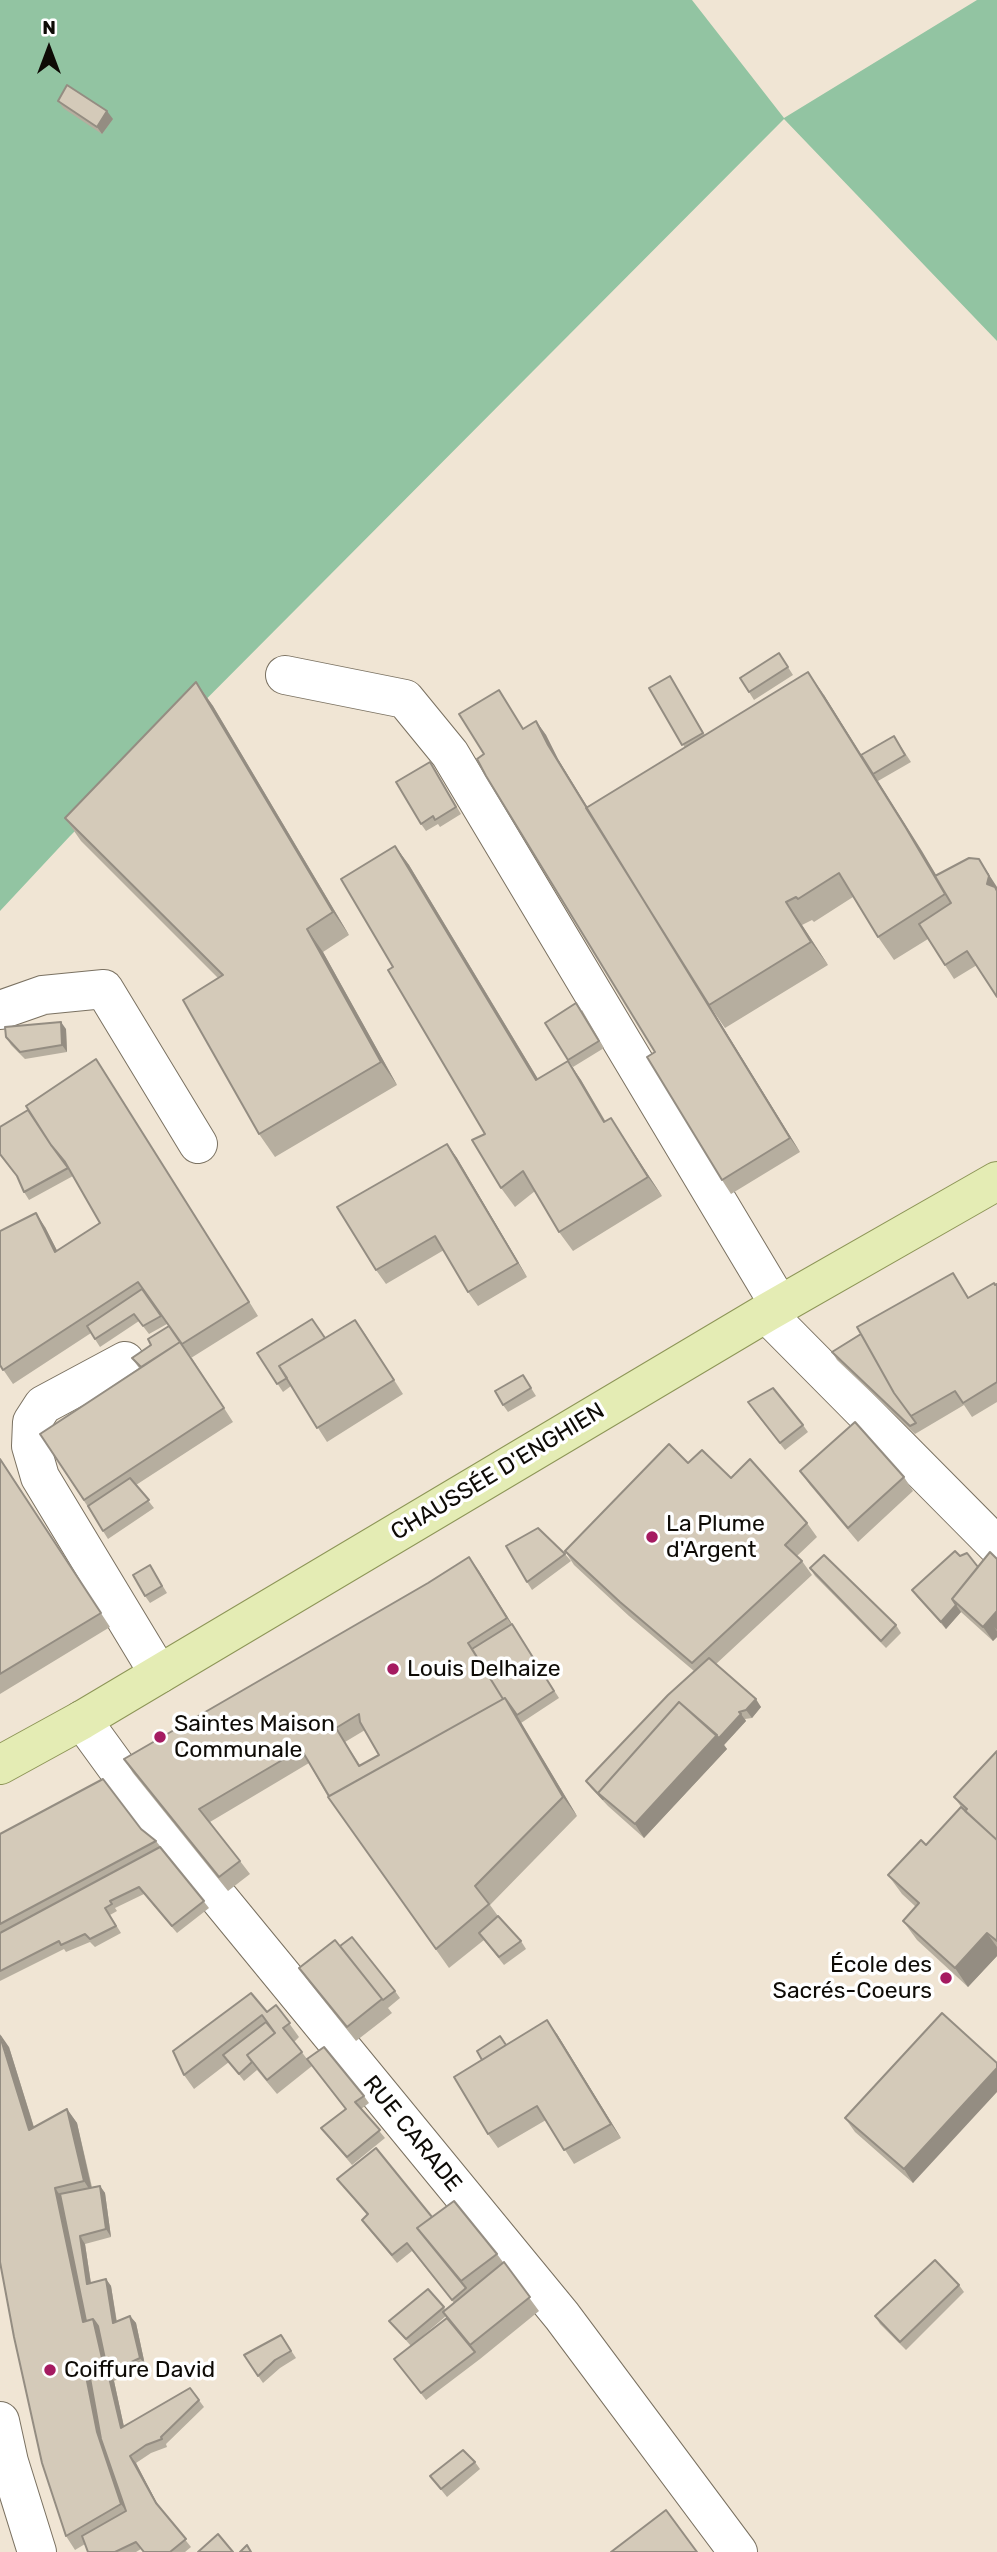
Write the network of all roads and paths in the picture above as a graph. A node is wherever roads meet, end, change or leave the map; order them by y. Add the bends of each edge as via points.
1 (285, 675) dead end
2 (0, 1010) edge
3 (198, 1144) dead end
4 (997, 1181) edge
5 (773, 1309) junction
6 (125, 1362) dead end
7 (996, 1545) edge
8 (159, 1674) junction
9 (82, 1720) junction
10 (0, 1765) edge
11 (0, 2421) edge
12 (37, 2552) edge
13 (738, 2552) edge

1 - 5 street via 405,699 450,754
2 - 3 street via 43,995 104,989
4 - 5 main road, CHAUSSÉE D'ENGHIEN
5 - 7 street
5 - 8 main road, CHAUSSÉE D'ENGHIEN
6 - 8 street via 43,1405 32,1422 31,1446 40,1477
8 - 9 main road, CHAUSSÉE D'ENGHIEN
9 - 10 main road, CHAUSSÉE D'ENGHIEN
9 - 13 street, RUE CARADE via 153,1819 562,2316
11 - 12 street

